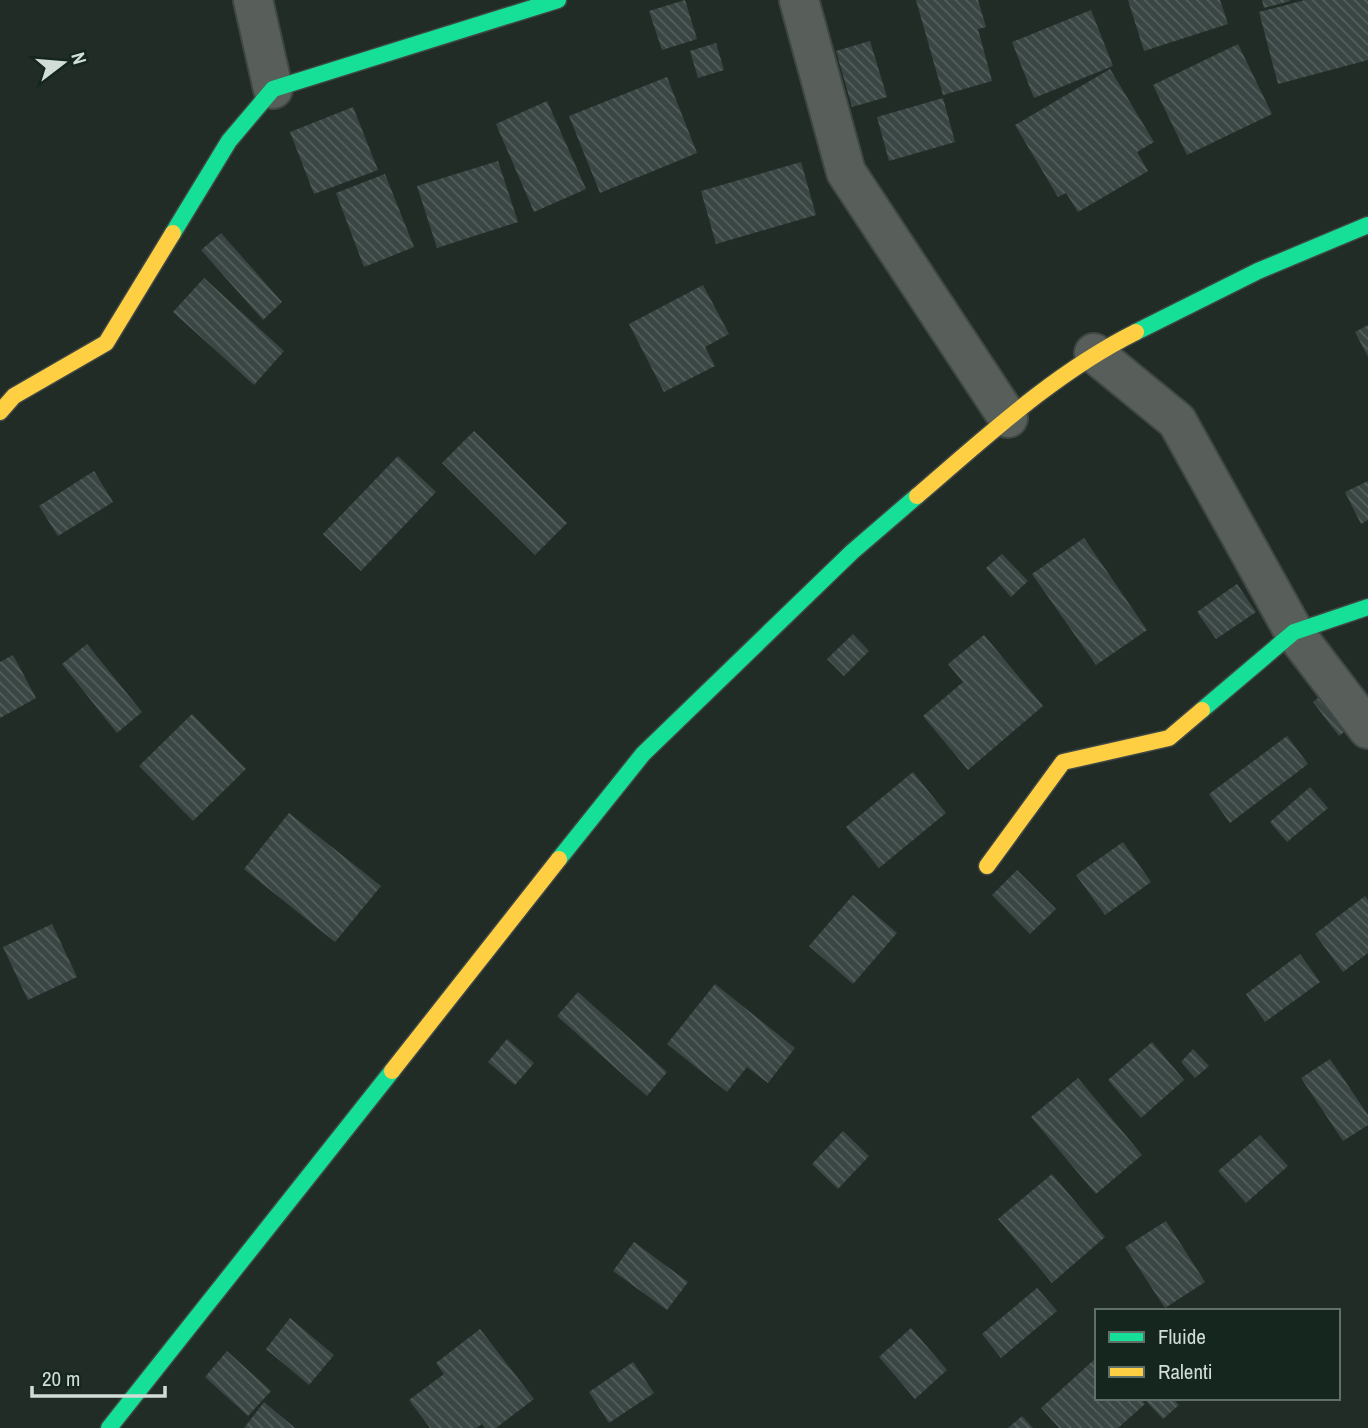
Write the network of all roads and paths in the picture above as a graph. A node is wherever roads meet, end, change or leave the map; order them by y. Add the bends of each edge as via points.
1 (253, 0) edge
2 (558, 0) edge
3 (807, 2) edge
4 (273, 89) junction
5 (1368, 225) edge
6 (1094, 354) junction
7 (0, 412) edge
8 (1008, 418) junction
9 (1368, 607) edge
10 (1294, 632) junction
11 (1368, 729) edge
12 (987, 866) dead end
13 (109, 1428) edge

1 - 4 street
2 - 4 street
3 - 8 street via 846,172
4 - 7 street via 229,141 106,343 14,396
5 - 6 street via 1258,271
6 - 8 street
6 - 10 street via 1177,421
8 - 13 street via 852,552 643,754
9 - 10 street
10 - 11 street
10 - 12 street via 1169,738 1063,762

